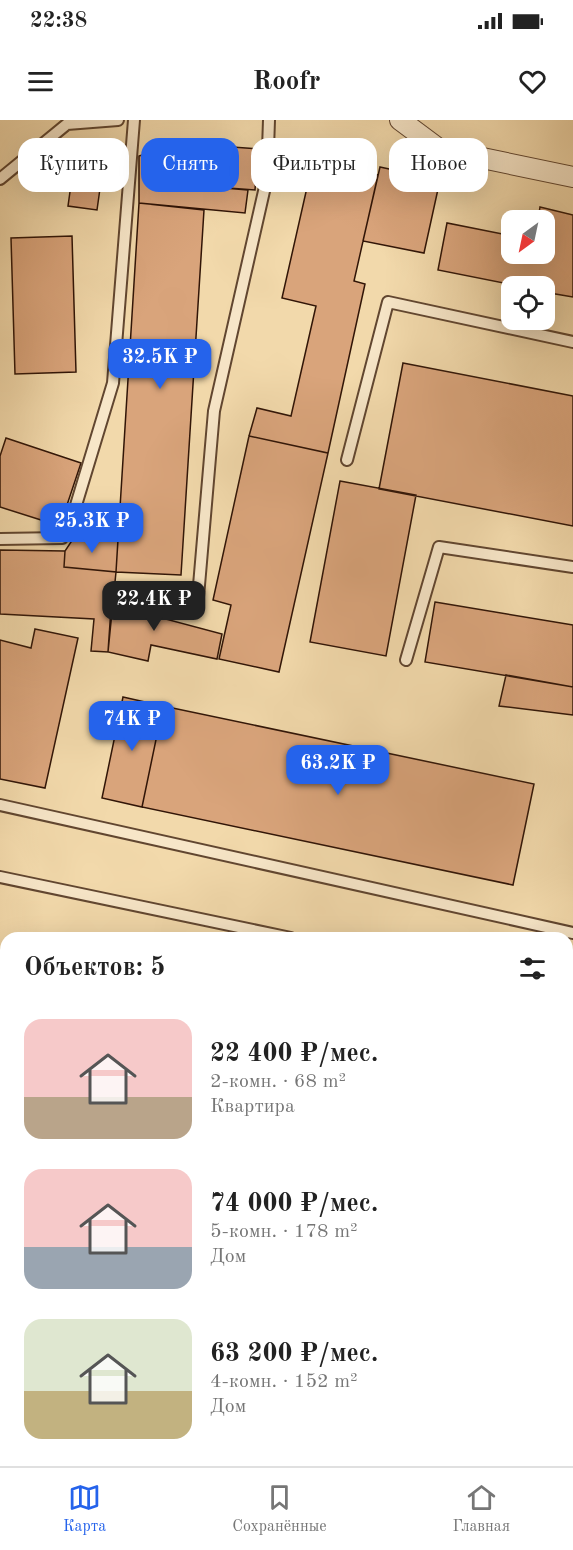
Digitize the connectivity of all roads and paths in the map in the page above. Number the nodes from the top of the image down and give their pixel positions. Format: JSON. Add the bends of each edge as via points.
{"nodes":[{"id":1,"x":118,"y":120,"type":"edge"},
{"id":2,"x":134,"y":120,"type":"edge"},
{"id":3,"x":268,"y":120,"type":"edge"},
{"id":4,"x":400,"y":120,"type":"edge"},
{"id":5,"x":573,"y":177,"type":"edge"},
{"id":6,"x":0,"y":178,"type":"edge"},
{"id":7,"x":573,"y":342,"type":"edge"},
{"id":8,"x":347,"y":460,"type":"dead end"},
{"id":9,"x":0,"y":539,"type":"edge"},
{"id":10,"x":573,"y":567,"type":"edge"},
{"id":11,"x":198,"y":597,"type":"dead end"},
{"id":12,"x":406,"y":660,"type":"dead end"},
{"id":13,"x":0,"y":805,"type":"edge"},
{"id":14,"x":0,"y":877,"type":"edge"},
{"id":15,"x":262,"y":932,"type":"edge"},
{"id":16,"x":569,"y":932,"type":"edge"}],
"edges":[{"from":1,"to":6,"type":"lane","via":[[67,124]]},
{"from":2,"to":9,"type":"lane","via":[[113,383],[70,525],[62,537]]},
{"from":3,"to":11,"type":"lane","via":[[267,178],[214,411]]},
{"from":4,"to":5,"type":"street","via":[[440,149]]},
{"from":7,"to":8,"type":"lane","via":[[388,302]]},
{"from":10,"to":12,"type":"lane","via":[[440,547]]},
{"from":13,"to":16,"type":"lane"},
{"from":14,"to":15,"type":"lane"}]}
